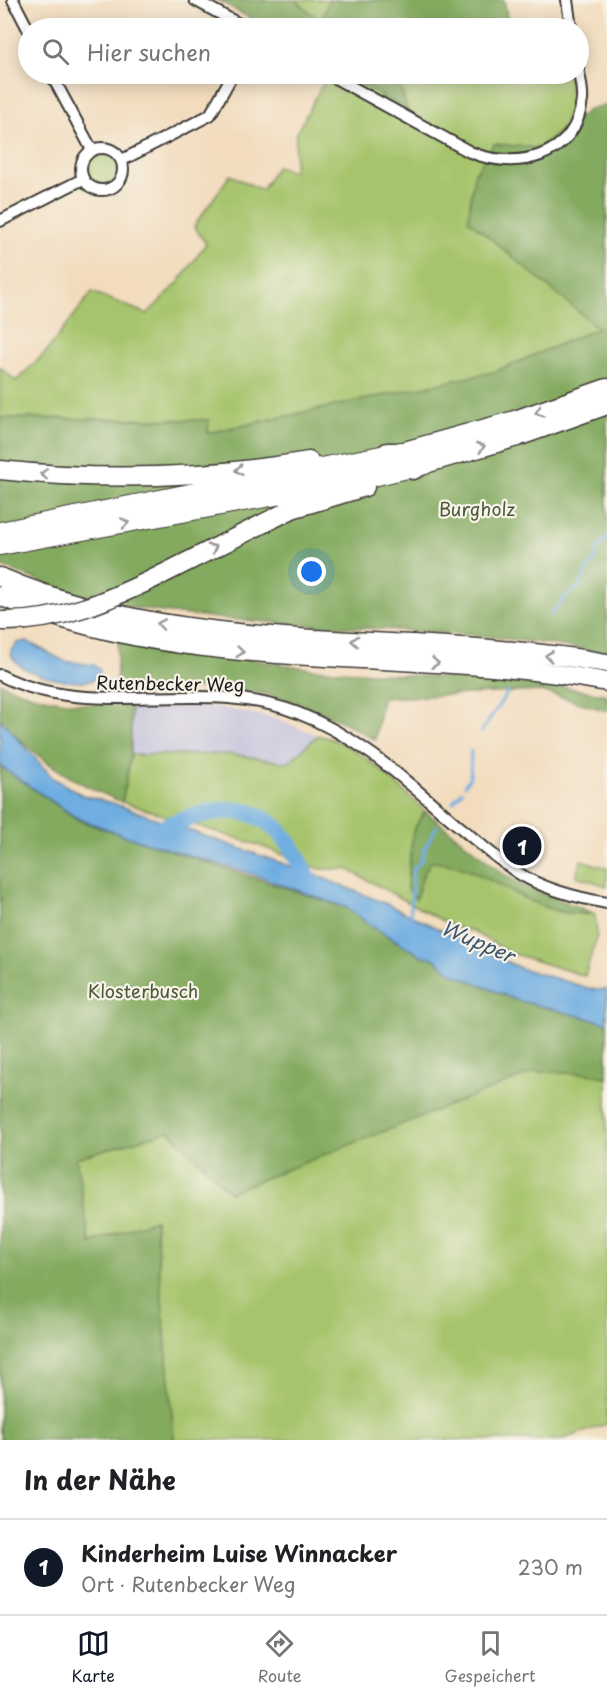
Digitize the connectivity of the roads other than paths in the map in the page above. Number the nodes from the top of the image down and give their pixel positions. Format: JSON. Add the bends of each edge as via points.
{"nodes":[{"id":1,"x":13,"y":0,"type":"edge"},
{"id":2,"x":195,"y":0,"type":"edge"},
{"id":3,"x":567,"y":0,"type":"edge"},
{"id":4,"x":22,"y":18,"type":"edge"},
{"id":5,"x":228,"y":18,"type":"edge"},
{"id":6,"x":570,"y":18,"type":"edge"},
{"id":7,"x":56,"y":84,"type":"edge"},
{"id":8,"x":227,"y":84,"type":"edge"},
{"id":9,"x":346,"y":84,"type":"edge"},
{"id":10,"x":580,"y":84,"type":"edge"},
{"id":11,"x":92,"y":150,"type":"junction"},
{"id":12,"x":122,"y":160,"type":"junction"},
{"id":13,"x":83,"y":179,"type":"junction"},
{"id":14,"x":0,"y":221,"type":"edge"},
{"id":15,"x":607,"y":388,"type":"edge"},
{"id":16,"x":607,"y":405,"type":"edge"},
{"id":17,"x":401,"y":452,"type":"junction"},
{"id":18,"x":424,"y":464,"type":"junction"},
{"id":19,"x":0,"y":470,"type":"edge"},
{"id":20,"x":65,"y":525,"type":"junction"},
{"id":21,"x":0,"y":532,"type":"edge"},
{"id":22,"x":0,"y":545,"type":"edge"},
{"id":23,"x":0,"y":577,"type":"edge"},
{"id":24,"x":0,"y":596,"type":"edge"},
{"id":25,"x":0,"y":621,"type":"edge"},
{"id":26,"x":607,"y":663,"type":"edge"},
{"id":27,"x":0,"y":675,"type":"edge"},
{"id":28,"x":607,"y":682,"type":"edge"},
{"id":29,"x":607,"y":903,"type":"edge"}],
"edges":[{"from":1,"to":4,"type":"street"},
{"from":2,"to":5,"type":"street"},
{"from":3,"to":6,"type":"street"},
{"from":7,"to":11,"type":"street"},
{"from":8,"to":12,"type":"street","via":[[210,115]]},
{"from":9,"to":10,"type":"street","via":[[470,153],[510,162],[536,159],[570,132],[582,102]]},
{"from":11,"to":12,"type":"street","via":[[109,148]]},
{"from":11,"to":13,"type":"street","via":[[83,160]]},
{"from":12,"to":13,"type":"street","via":[[123,174],[116,186],[94,189]]},
{"from":13,"to":14,"type":"street"},
{"from":15,"to":17,"type":"highway","one_way":true,"via":[[515,420]]},
{"from":18,"to":16,"type":"highway","one_way":true},
{"from":17,"to":19,"type":"highway","one_way":true,"via":[[366,451],[291,464],[169,474],[71,475]]},
{"from":17,"to":20,"type":"highway"},
{"from":20,"to":18,"type":"highway","one_way":true,"via":[[331,486]]},
{"from":25,"to":18,"type":"highway","one_way":true,"bridge":true,"via":[[66,614],[120,595],[292,509],[399,479]]},
{"from":20,"to":21,"type":"highway"},
{"from":20,"to":22,"type":"highway"},
{"from":26,"to":23,"type":"highway","one_way":true,"via":[[477,648],[203,631],[88,608]]},
{"from":24,"to":28,"type":"highway","one_way":true,"via":[[111,632],[200,648],[474,666]]},
{"from":27,"to":29,"type":"street","name":"Rutenbecker Weg","via":[[29,688],[64,696],[218,697],[296,712],[340,732],[384,761],[493,855],[525,877]]}]}
